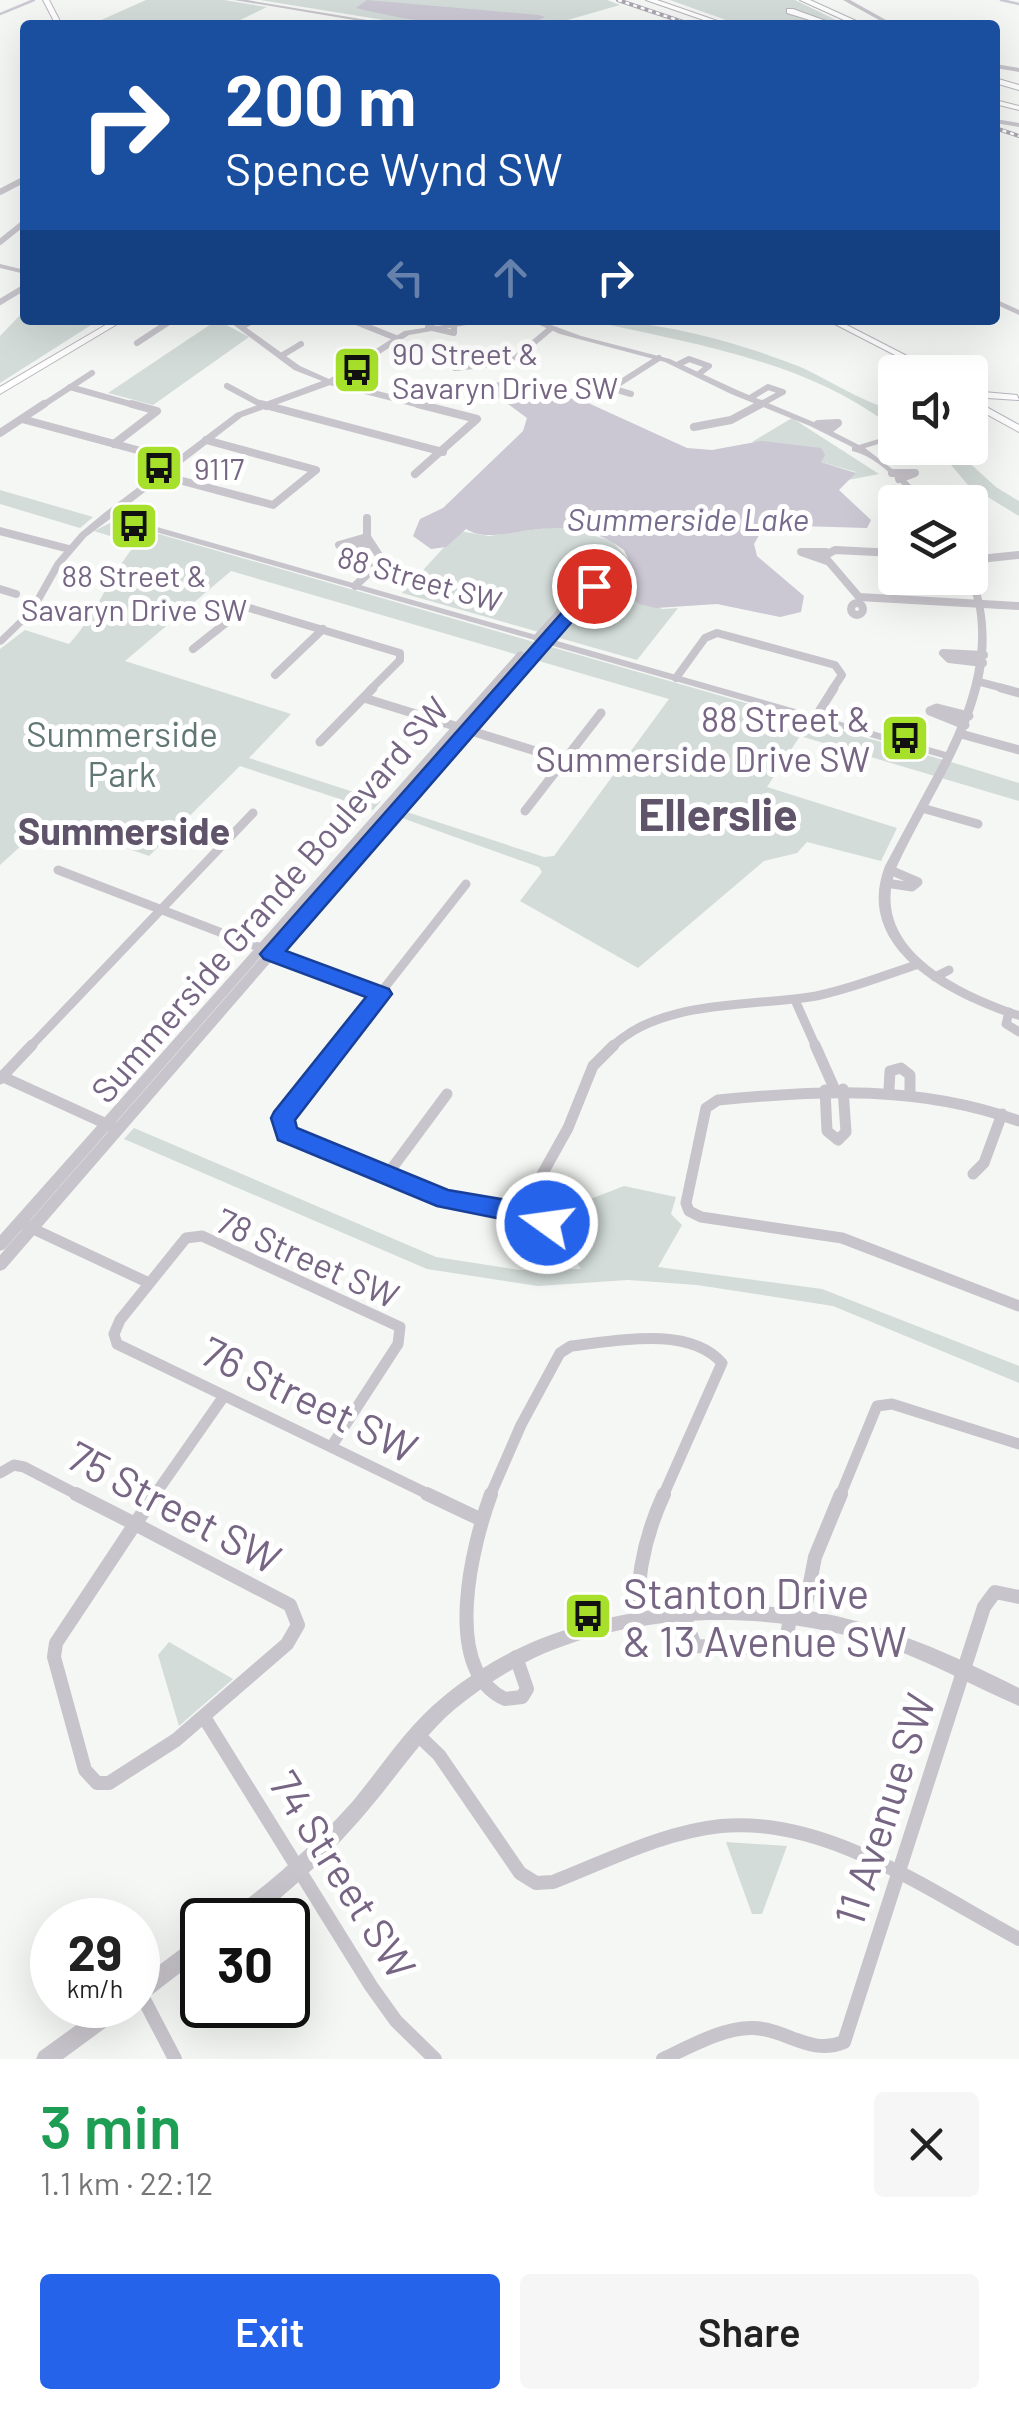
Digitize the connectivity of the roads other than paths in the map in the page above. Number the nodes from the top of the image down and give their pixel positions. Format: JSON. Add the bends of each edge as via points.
{"nodes":[{"id":1,"x":237,"y":0,"type":"edge"},
{"id":2,"x":650,"y":0,"type":"edge"},
{"id":3,"x":804,"y":0,"type":"edge"},
{"id":4,"x":846,"y":0,"type":"edge"},
{"id":5,"x":363,"y":20,"type":"edge"},
{"id":6,"x":710,"y":20,"type":"edge"},
{"id":7,"x":795,"y":20,"type":"edge"},
{"id":8,"x":818,"y":20,"type":"edge"},
{"id":9,"x":850,"y":20,"type":"edge"},
{"id":10,"x":883,"y":20,"type":"edge"},
{"id":11,"x":20,"y":227,"type":"edge"},
{"id":12,"x":0,"y":230,"type":"edge"},
{"id":13,"x":13,"y":233,"type":"junction"},
{"id":14,"x":0,"y":242,"type":"edge"},
{"id":15,"x":101,"y":325,"type":"edge"},
{"id":16,"x":111,"y":325,"type":"edge"},
{"id":17,"x":164,"y":325,"type":"edge"},
{"id":18,"x":363,"y":325,"type":"edge"},
{"id":19,"x":438,"y":325,"type":"edge"},
{"id":20,"x":542,"y":325,"type":"edge"},
{"id":21,"x":841,"y":325,"type":"edge"},
{"id":22,"x":242,"y":326,"type":"edge"},
{"id":23,"x":553,"y":330,"type":"junction"},
{"id":24,"x":396,"y":338,"type":"junction"},
{"id":25,"x":137,"y":343,"type":"dead end"},
{"id":26,"x":301,"y":344,"type":"dead end"},
{"id":27,"x":890,"y":350,"type":"junction"},
{"id":28,"x":897,"y":355,"type":"edge"},
{"id":29,"x":900,"y":355,"type":"edge"},
{"id":30,"x":281,"y":356,"type":"junction"},
{"id":31,"x":659,"y":358,"type":"junction"},
{"id":32,"x":455,"y":368,"type":"dead end"},
{"id":33,"x":92,"y":373,"type":"dead end"},
{"id":34,"x":586,"y":380,"type":"dead end"},
{"id":35,"x":330,"y":382,"type":"junction"},
{"id":36,"x":227,"y":386,"type":"dead end"},
{"id":37,"x":70,"y":387,"type":"junction"},
{"id":38,"x":612,"y":388,"type":"junction"},
{"id":39,"x":0,"y":390,"type":"edge"},
{"id":40,"x":631,"y":394,"type":"dead end"},
{"id":41,"x":988,"y":397,"type":"edge"},
{"id":42,"x":750,"y":398,"type":"junction"},
{"id":43,"x":1018,"y":400,"type":"edge"},
{"id":44,"x":763,"y":402,"type":"junction"},
{"id":45,"x":260,"y":404,"type":"junction"},
{"id":46,"x":989,"y":408,"type":"junction"},
{"id":47,"x":22,"y":419,"type":"junction"},
{"id":48,"x":1019,"y":421,"type":"edge"},
{"id":49,"x":694,"y":427,"type":"dead end"},
{"id":50,"x":1019,"y":429,"type":"edge"},
{"id":51,"x":0,"y":433,"type":"edge"},
{"id":52,"x":206,"y":440,"type":"junction"},
{"id":53,"x":114,"y":444,"type":"junction"},
{"id":54,"x":878,"y":445,"type":"edge"},
{"id":55,"x":860,"y":451,"type":"junction"},
{"id":56,"x":443,"y":452,"type":"junction"},
{"id":57,"x":178,"y":461,"type":"junction"},
{"id":58,"x":160,"y":474,"type":"junction"},
{"id":59,"x":415,"y":474,"type":"dead end"},
{"id":60,"x":906,"y":485,"type":"edge"},
{"id":61,"x":107,"y":514,"type":"junction"},
{"id":62,"x":367,"y":518,"type":"dead end"},
{"id":63,"x":0,"y":530,"type":"edge"},
{"id":64,"x":68,"y":550,"type":"junction"},
{"id":65,"x":878,"y":554,"type":"edge"},
{"id":66,"x":1019,"y":555,"type":"edge"},
{"id":67,"x":988,"y":558,"type":"edge"},
{"id":68,"x":355,"y":586,"type":"junction"},
{"id":69,"x":0,"y":589,"type":"edge"},
{"id":70,"x":584,"y":591,"type":"dead end"},
{"id":71,"x":16,"y":594,"type":"dead end"},
{"id":72,"x":977,"y":595,"type":"edge"},
{"id":73,"x":980,"y":604,"type":"junction"},
{"id":74,"x":1019,"y":606,"type":"edge"},
{"id":75,"x":323,"y":629,"type":"junction"},
{"id":76,"x":540,"y":639,"type":"junction"},
{"id":77,"x":0,"y":642,"type":"edge"},
{"id":78,"x":193,"y":648,"type":"dead end"},
{"id":79,"x":275,"y":675,"type":"dead end"},
{"id":80,"x":676,"y":678,"type":"junction"},
{"id":81,"x":980,"y":682,"type":"junction"},
{"id":82,"x":1019,"y":693,"type":"edge"},
{"id":83,"x":364,"y":698,"type":"junction"},
{"id":84,"x":601,"y":713,"type":"dead end"},
{"id":85,"x":815,"y":718,"type":"junction"},
{"id":86,"x":965,"y":725,"type":"junction"},
{"id":87,"x":462,"y":728,"type":"junction"},
{"id":88,"x":320,"y":742,"type":"dead end"},
{"id":89,"x":1019,"y":750,"type":"edge"},
{"id":90,"x":949,"y":756,"type":"junction"},
{"id":91,"x":564,"y":760,"type":"junction"},
{"id":92,"x":922,"y":808,"type":"junction"},
{"id":93,"x":524,"y":811,"type":"dead end"},
{"id":94,"x":253,"y":812,"type":"dead end"},
{"id":95,"x":978,"y":824,"type":"dead end"},
{"id":96,"x":58,"y":870,"type":"dead end"},
{"id":97,"x":466,"y":884,"type":"dead end"},
{"id":98,"x":164,"y":910,"type":"junction"},
{"id":99,"x":266,"y":952,"type":"junction"},
{"id":100,"x":919,"y":964,"type":"junction"},
{"id":101,"x":949,"y":970,"type":"dead end"},
{"id":102,"x":936,"y":977,"type":"junction"},
{"id":103,"x":381,"y":994,"type":"junction"},
{"id":104,"x":795,"y":1000,"type":"junction"},
{"id":105,"x":1014,"y":1014,"type":"edge"},
{"id":106,"x":1019,"y":1032,"type":"edge"},
{"id":107,"x":1,"y":1077,"type":"edge"},
{"id":108,"x":889,"y":1089,"type":"junction"},
{"id":109,"x":834,"y":1090,"type":"junction"},
{"id":110,"x":910,"y":1091,"type":"junction"},
{"id":111,"x":447,"y":1094,"type":"dead end"},
{"id":112,"x":1002,"y":1114,"type":"junction"},
{"id":113,"x":1019,"y":1121,"type":"edge"},
{"id":114,"x":112,"y":1126,"type":"junction"},
{"id":115,"x":974,"y":1174,"type":"dead end"},
{"id":116,"x":387,"y":1175,"type":"junction"},
{"id":117,"x":530,"y":1198,"type":"junction"},
{"id":118,"x":518,"y":1212,"type":"junction"},
{"id":119,"x":26,"y":1226,"type":"junction"},
{"id":120,"x":0,"y":1245,"type":"edge"},
{"id":121,"x":0,"y":1265,"type":"edge"},
{"id":122,"x":149,"y":1283,"type":"junction"},
{"id":123,"x":1019,"y":1306,"type":"edge"},
{"id":124,"x":224,"y":1396,"type":"junction"},
{"id":125,"x":1019,"y":1444,"type":"edge"},
{"id":126,"x":332,"y":1448,"type":"junction"},
{"id":127,"x":4,"y":1470,"type":"edge"},
{"id":128,"x":482,"y":1520,"type":"junction"},
{"id":129,"x":135,"y":1525,"type":"junction"},
{"id":130,"x":1019,"y":1596,"type":"edge"},
{"id":131,"x":684,"y":1616,"type":"junction"},
{"id":132,"x":797,"y":1618,"type":"junction"},
{"id":133,"x":638,"y":1621,"type":"junction"},
{"id":134,"x":516,"y":1656,"type":"junction"},
{"id":135,"x":963,"y":1670,"type":"junction"},
{"id":136,"x":482,"y":1677,"type":"junction"},
{"id":137,"x":1019,"y":1697,"type":"edge"},
{"id":138,"x":204,"y":1717,"type":"junction"},
{"id":139,"x":418,"y":1735,"type":"junction"},
{"id":140,"x":299,"y":1869,"type":"junction"},
{"id":141,"x":898,"y":1878,"type":"junction"},
{"id":142,"x":263,"y":1898,"type":"edge"},
{"id":143,"x":1019,"y":1940,"type":"edge"},
{"id":144,"x":88,"y":2028,"type":"edge"},
{"id":145,"x":158,"y":2028,"type":"edge"},
{"id":146,"x":46,"y":2059,"type":"edge"},
{"id":147,"x":175,"y":2059,"type":"edge"},
{"id":148,"x":435,"y":2059,"type":"edge"},
{"id":149,"x":663,"y":2059,"type":"edge"}],
"edges":[{"from":1,"to":5,"type":"street"},
{"from":2,"to":6,"type":"highway"},
{"from":3,"to":9,"type":"highway"},
{"from":4,"to":10,"type":"street"},
{"from":7,"to":8,"type":"highway","via":[[790,11]]},
{"from":11,"to":13,"type":"street"},
{"from":12,"to":13,"type":"street"},
{"from":13,"to":14,"type":"street"},
{"from":15,"to":39,"type":"main road"},
{"from":16,"to":39,"type":"main road"},
{"from":17,"to":25,"type":"street"},
{"from":18,"to":24,"type":"street"},
{"from":19,"to":24,"type":"street"},
{"from":20,"to":23,"type":"street"},
{"from":21,"to":27,"type":"main road"},
{"from":22,"to":30,"type":"street"},
{"from":23,"to":31,"type":"street"},
{"from":23,"to":32,"type":"street","via":[[511,362]]},
{"from":24,"to":35,"type":"street"},
{"from":26,"to":30,"type":"street"},
{"from":27,"to":28,"type":"main road"},
{"from":27,"to":29,"type":"main road"},
{"from":30,"to":35,"type":"street"},
{"from":31,"to":38,"type":"street"},
{"from":31,"to":42,"type":"street"},
{"from":33,"to":37,"type":"street"},
{"from":34,"to":38,"type":"street"},
{"from":35,"to":45,"type":"street"},
{"from":35,"to":56,"type":"street","via":[[476,418]]},
{"from":36,"to":45,"type":"street"},
{"from":37,"to":47,"type":"street"},
{"from":37,"to":53,"type":"street","via":[[157,411]]},
{"from":38,"to":40,"type":"street"},
{"from":41,"to":43,"type":"main road"},
{"from":42,"to":44,"type":"street"},
{"from":42,"to":44,"type":"street","via":[[768,387],[782,392]]},
{"from":43,"to":46,"type":"main road"},
{"from":44,"to":49,"type":"street","via":[[731,420]]},
{"from":44,"to":55,"type":"street","via":[[818,424]]},
{"from":45,"to":52,"type":"street"},
{"from":45,"to":56,"type":"street"},
{"from":46,"to":48,"type":"main road"},
{"from":46,"to":50,"type":"main road"},
{"from":47,"to":51,"type":"street"},
{"from":47,"to":53,"type":"street"},
{"from":52,"to":57,"type":"street"},
{"from":52,"to":58,"type":"street","via":[[316,470],[273,504]]},
{"from":53,"to":57,"type":"street"},
{"from":54,"to":55,"type":"street"},
{"from":55,"to":60,"type":"street"},
{"from":56,"to":59,"type":"street"},
{"from":57,"to":58,"type":"street"},
{"from":58,"to":61,"type":"street"},
{"from":61,"to":64,"type":"street"},
{"from":61,"to":68,"type":"street","name":"88 Street SW"},
{"from":62,"to":68,"type":"street","via":[[368,541],[382,560]]},
{"from":63,"to":64,"type":"street"},
{"from":64,"to":77,"type":"street","via":[[38,604]]},
{"from":65,"to":73,"type":"street","via":[[826,557],[858,600]]},
{"from":66,"to":67,"type":"street"},
{"from":68,"to":76,"type":"street","name":"88 Street SW"},
{"from":69,"to":71,"type":"street"},
{"from":70,"to":76,"type":"street","name":"Summerside Grande Boulevard SW"},
{"from":72,"to":73,"type":"street"},
{"from":73,"to":74,"type":"street"},
{"from":73,"to":81,"type":"street"},
{"from":75,"to":78,"type":"street","via":[[244,607]]},
{"from":75,"to":79,"type":"street"},
{"from":75,"to":83,"type":"street","via":[[401,655]]},
{"from":76,"to":80,"type":"street","name":"88 Street SW"},
{"from":76,"to":87,"type":"street","name":"Summerside Grande Boulevard SW"},
{"from":80,"to":85,"type":"street","name":"88 Street SW"},
{"from":80,"to":85,"type":"street","via":[[713,634],[840,668]]},
{"from":81,"to":82,"type":"street"},
{"from":81,"to":86,"type":"street"},
{"from":83,"to":87,"type":"street"},
{"from":83,"to":88,"type":"street"},
{"from":84,"to":91,"type":"street"},
{"from":85,"to":90,"type":"street","name":"88 Street SW"},
{"from":86,"to":89,"type":"street"},
{"from":86,"to":90,"type":"street"},
{"from":87,"to":91,"type":"street"},
{"from":87,"to":99,"type":"street","name":"Summerside Grande Boulevard SW"},
{"from":90,"to":92,"type":"street"},
{"from":91,"to":93,"type":"street"},
{"from":92,"to":95,"type":"street"},
{"from":92,"to":100,"type":"street","via":[[888,876],[888,917]]},
{"from":94,"to":98,"type":"street"},
{"from":96,"to":98,"type":"street"},
{"from":97,"to":103,"type":"street"},
{"from":98,"to":99,"type":"street"},
{"from":98,"to":107,"type":"street"},
{"from":99,"to":103,"type":"street"},
{"from":99,"to":114,"type":"street","name":"Summerside Grande Boulevard SW"},
{"from":100,"to":102,"type":"street"},
{"from":100,"to":104,"type":"street"},
{"from":101,"to":102,"type":"street"},
{"from":102,"to":105,"type":"street"},
{"from":103,"to":116,"type":"street","via":[[281,1127]]},
{"from":104,"to":109,"type":"street"},
{"from":104,"to":117,"type":"street","via":[[661,1018],[616,1040],[592,1066]]},
{"from":105,"to":106,"type":"street","via":[[1006,1024]]},
{"from":107,"to":114,"type":"street"},
{"from":108,"to":109,"type":"street"},
{"from":108,"to":110,"type":"street"},
{"from":108,"to":110,"type":"street","via":[[890,1070],[898,1068],[910,1075]]},
{"from":109,"to":123,"type":"street","via":[[710,1104],[686,1198],[689,1211],[842,1238]]},
{"from":110,"to":112,"type":"street"},
{"from":111,"to":116,"type":"street"},
{"from":112,"to":113,"type":"street"},
{"from":112,"to":115,"type":"street"},
{"from":114,"to":119,"type":"street","name":"Summerside Grande Boulevard SW"},
{"from":116,"to":118,"type":"street","via":[[457,1203]]},
{"from":117,"to":118,"type":"street"},
{"from":117,"to":118,"type":"street","via":[[556,1209],[555,1221]]},
{"from":119,"to":120,"type":"street","name":"Summerside Grande Boulevard SW"},
{"from":119,"to":121,"type":"street","name":"Summerside Grande Boulevard SW"},
{"from":119,"to":122,"type":"street"},
{"from":122,"to":124,"type":"street","name":"76 Street SW","via":[[114,1334],[121,1346]]},
{"from":122,"to":126,"type":"street","name":"78 Street SW","via":[[191,1235],[202,1236],[389,1318],[401,1330],[398,1344]]},
{"from":124,"to":126,"type":"street","name":"76 Street SW"},
{"from":124,"to":129,"type":"street"},
{"from":125,"to":132,"type":"street","via":[[881,1404],[870,1415],[814,1557]]},
{"from":126,"to":128,"type":"street","name":"76 Street SW"},
{"from":127,"to":129,"type":"street","name":"75 Street SW","via":[[24,1466]]},
{"from":128,"to":133,"type":"street","via":[[508,1448],[566,1348],[650,1340],[718,1354],[721,1367],[648,1528]]},
{"from":128,"to":136,"type":"street","via":[[466,1635]]},
{"from":129,"to":138,"type":"street","name":"75 Street SW","via":[[290,1605],[298,1622],[287,1644]]},
{"from":129,"to":138,"type":"street","via":[[54,1650],[85,1770],[109,1783]]},
{"from":130,"to":135,"type":"street","name":"11 Avenue SW","via":[[995,1592]]},
{"from":131,"to":132,"type":"street"},
{"from":131,"to":132,"type":"street","via":[[695,1646],[770,1649],[786,1643]]},
{"from":131,"to":133,"type":"street"},
{"from":132,"to":135,"type":"street","via":[[900,1643]]},
{"from":133,"to":134,"type":"street","via":[[569,1634]]},
{"from":134,"to":136,"type":"street"},
{"from":134,"to":136,"type":"street","via":[[528,1684],[522,1698],[495,1694]]},
{"from":135,"to":137,"type":"street"},
{"from":135,"to":141,"type":"street","name":"11 Avenue SW"},
{"from":136,"to":139,"type":"street"},
{"from":138,"to":140,"type":"street","name":"74 Street SW"},
{"from":139,"to":140,"type":"street"},
{"from":139,"to":141,"type":"street","via":[[520,1872],[536,1883],[681,1834],[750,1824],[824,1841]]},
{"from":140,"to":142,"type":"street"},
{"from":140,"to":148,"type":"street","name":"74 Street SW","via":[[383,2004]]},
{"from":141,"to":143,"type":"street"},
{"from":141,"to":149,"type":"street","name":"11 Avenue SW","via":[[838,2048],[752,2028]]},
{"from":144,"to":146,"type":"street"},
{"from":145,"to":147,"type":"street"}]}
